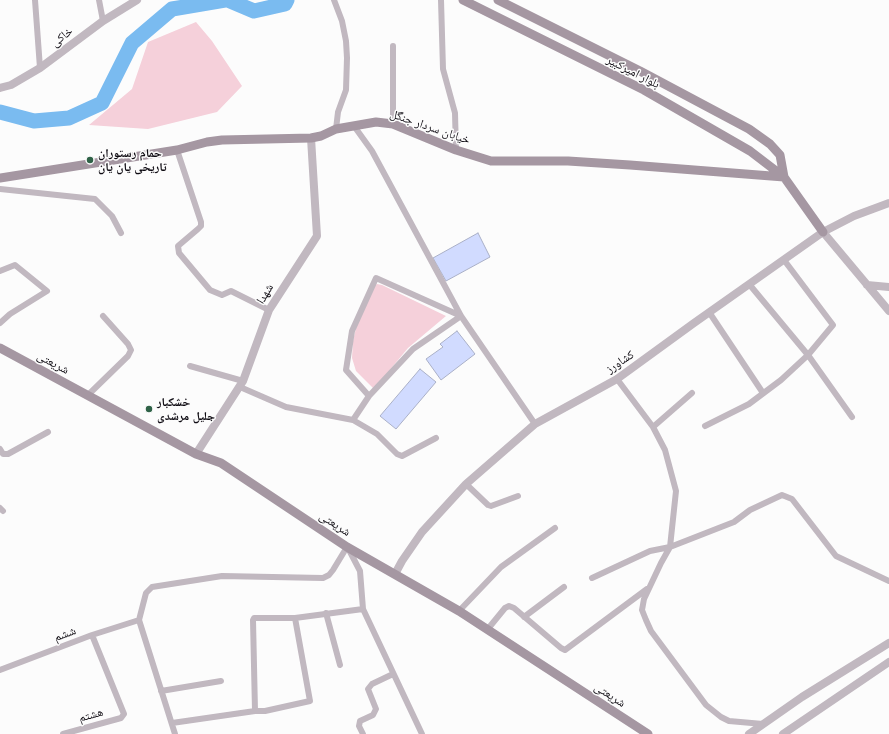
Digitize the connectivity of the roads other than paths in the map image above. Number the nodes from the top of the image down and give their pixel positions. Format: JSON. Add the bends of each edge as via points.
{"nodes":[{"id":1,"x":35,"y":0,"type":"edge"},
{"id":2,"x":99,"y":0,"type":"edge"},
{"id":3,"x":137,"y":0,"type":"edge"},
{"id":4,"x":334,"y":0,"type":"edge"},
{"id":5,"x":441,"y":0,"type":"edge"},
{"id":6,"x":463,"y":0,"type":"edge"},
{"id":7,"x":498,"y":0,"type":"edge"},
{"id":8,"x":103,"y":21,"type":"junction"},
{"id":9,"x":393,"y":46,"type":"dead end"},
{"id":10,"x":40,"y":68,"type":"junction"},
{"id":11,"x":0,"y":88,"type":"edge"},
{"id":12,"x":393,"y":124,"type":"junction"},
{"id":13,"x":354,"y":126,"type":"junction"},
{"id":14,"x":336,"y":129,"type":"junction"},
{"id":15,"x":311,"y":138,"type":"junction"},
{"id":16,"x":177,"y":150,"type":"junction"},
{"id":17,"x":456,"y":150,"type":"junction"},
{"id":18,"x":784,"y":177,"type":"junction"},
{"id":19,"x":0,"y":178,"type":"edge"},
{"id":20,"x":0,"y":189,"type":"edge"},
{"id":21,"x":889,"y":204,"type":"edge"},
{"id":22,"x":823,"y":232,"type":"junction"},
{"id":23,"x":121,"y":233,"type":"dead end"},
{"id":24,"x":784,"y":260,"type":"junction"},
{"id":25,"x":0,"y":271,"type":"edge"},
{"id":26,"x":750,"y":284,"type":"junction"},
{"id":27,"x":867,"y":284,"type":"junction"},
{"id":28,"x":889,"y":288,"type":"edge"},
{"id":29,"x":269,"y":310,"type":"junction"},
{"id":30,"x":889,"y":311,"type":"edge"},
{"id":31,"x":709,"y":312,"type":"junction"},
{"id":32,"x":103,"y":316,"type":"dead end"},
{"id":33,"x":461,"y":316,"type":"junction"},
{"id":34,"x":0,"y":323,"type":"edge"},
{"id":35,"x":0,"y":348,"type":"edge"},
{"id":36,"x":808,"y":355,"type":"junction"},
{"id":37,"x":190,"y":366,"type":"dead end"},
{"id":38,"x":618,"y":379,"type":"junction"},
{"id":39,"x":241,"y":384,"type":"junction"},
{"id":40,"x":692,"y":393,"type":"dead end"},
{"id":41,"x":763,"y":393,"type":"junction"},
{"id":42,"x":88,"y":395,"type":"junction"},
{"id":43,"x":369,"y":396,"type":"junction"},
{"id":44,"x":852,"y":417,"type":"dead end"},
{"id":45,"x":353,"y":420,"type":"junction"},
{"id":46,"x":535,"y":424,"type":"junction"},
{"id":47,"x":705,"y":426,"type":"dead end"},
{"id":48,"x":653,"y":427,"type":"junction"},
{"id":49,"x":48,"y":432,"type":"dead end"},
{"id":50,"x":436,"y":438,"type":"dead end"},
{"id":51,"x":0,"y":449,"type":"edge"},
{"id":52,"x":196,"y":454,"type":"junction"},
{"id":53,"x":466,"y":484,"type":"junction"},
{"id":54,"x":518,"y":496,"type":"dead end"},
{"id":55,"x":555,"y":528,"type":"dead end"},
{"id":56,"x":348,"y":547,"type":"junction"},
{"id":57,"x":670,"y":547,"type":"junction"},
{"id":58,"x":395,"y":574,"type":"junction"},
{"id":59,"x":592,"y":578,"type":"dead end"},
{"id":60,"x":889,"y":581,"type":"edge"},
{"id":61,"x":564,"y":587,"type":"dead end"},
{"id":62,"x":648,"y":588,"type":"junction"},
{"id":63,"x":363,"y":609,"type":"junction"},
{"id":64,"x":459,"y":610,"type":"junction"},
{"id":65,"x":326,"y":613,"type":"junction"},
{"id":66,"x":524,"y":617,"type":"junction"},
{"id":67,"x":295,"y":618,"type":"junction"},
{"id":68,"x":139,"y":620,"type":"junction"},
{"id":69,"x":488,"y":630,"type":"junction"},
{"id":70,"x":92,"y":636,"type":"junction"},
{"id":71,"x":889,"y":643,"type":"edge"},
{"id":72,"x":889,"y":662,"type":"edge"},
{"id":73,"x":340,"y":665,"type":"dead end"},
{"id":74,"x":0,"y":670,"type":"edge"},
{"id":75,"x":393,"y":674,"type":"junction"},
{"id":76,"x":221,"y":681,"type":"dead end"},
{"id":77,"x":161,"y":691,"type":"junction"},
{"id":78,"x":255,"y":711,"type":"junction"},
{"id":79,"x":172,"y":723,"type":"junction"},
{"id":80,"x":763,"y":724,"type":"junction"},
{"id":81,"x":63,"y":734,"type":"edge"},
{"id":82,"x":175,"y":734,"type":"edge"},
{"id":83,"x":363,"y":734,"type":"edge"},
{"id":84,"x":422,"y":734,"type":"edge"},
{"id":85,"x":648,"y":734,"type":"edge"},
{"id":86,"x":749,"y":734,"type":"edge"},
{"id":87,"x":783,"y":734,"type":"edge"}],
"edges":[{"from":1,"to":10,"type":"street"},
{"from":2,"to":8,"type":"street"},
{"from":3,"to":8,"type":"street","name":"خاکی"},
{"from":4,"to":14,"type":"street","via":[[342,21],[347,58],[346,90],[338,112]]},
{"from":5,"to":17,"type":"street","via":[[443,69],[455,113]]},
{"from":6,"to":18,"type":"main road","name":"بلوار امیرکبیر","via":[[644,90],[750,151]]},
{"from":7,"to":18,"type":"main road","name":"بلوار امیرکبیر","via":[[749,129],[770,144],[780,155]]},
{"from":8,"to":10,"type":"street","name":"خاکی"},
{"from":9,"to":12,"type":"street"},
{"from":10,"to":11,"type":"street","name":"خاکی","via":[[11,85]]},
{"from":12,"to":13,"type":"main road","name":"خیابان سردار جنگل","via":[[376,122]]},
{"from":12,"to":17,"type":"main road","name":"خیابان سردار جنگل"},
{"from":13,"to":14,"type":"main road","name":"خیابان سردار جنگل"},
{"from":13,"to":33,"type":"street","via":[[372,151]]},
{"from":14,"to":15,"type":"main road","name":"خیابان سردار جنگل"},
{"from":15,"to":16,"type":"main road","name":"خیابان سردار جنگل","via":[[222,140]]},
{"from":15,"to":29,"type":"street","name":"شهدا","via":[[317,236]]},
{"from":16,"to":19,"type":"main road","name":"خیابان سردار جنگل"},
{"from":16,"to":29,"type":"street","via":[[201,222],[201,226],[178,246],[179,253],[210,290],[222,295],[231,291]]},
{"from":17,"to":18,"type":"main road","name":"خیابان سردار جنگل","via":[[491,160],[622,164]]},
{"from":18,"to":22,"type":"main road","name":"بلوار امیرکبیر"},
{"from":20,"to":23,"type":"street","via":[[95,199],[112,216]]},
{"from":21,"to":22,"type":"street","name":"کشاورز","via":[[854,216]]},
{"from":22,"to":24,"type":"street","name":"کشاورز"},
{"from":22,"to":27,"type":"street"},
{"from":24,"to":26,"type":"street","name":"کشاورز"},
{"from":24,"to":36,"type":"street","via":[[833,325]]},
{"from":25,"to":34,"type":"street","via":[[15,265],[47,291]]},
{"from":26,"to":31,"type":"street","name":"کشاورز"},
{"from":26,"to":36,"type":"street"},
{"from":27,"to":28,"type":"street"},
{"from":27,"to":30,"type":"street"},
{"from":29,"to":39,"type":"street","name":"شهدا"},
{"from":31,"to":38,"type":"street","name":"کشاورز"},
{"from":31,"to":41,"type":"street"},
{"from":32,"to":42,"type":"street","via":[[131,350]]},
{"from":33,"to":43,"type":"street","via":[[413,349]]},
{"from":33,"to":43,"type":"street","via":[[376,278],[352,331],[346,370]]},
{"from":33,"to":46,"type":"street"},
{"from":35,"to":42,"type":"main road","name":"شریعتی"},
{"from":36,"to":41,"type":"street"},
{"from":36,"to":44,"type":"street"},
{"from":37,"to":39,"type":"street"},
{"from":38,"to":46,"type":"street","name":"کشاورز"},
{"from":38,"to":48,"type":"street"},
{"from":39,"to":45,"type":"street","via":[[286,407]]},
{"from":39,"to":52,"type":"street","name":"شهدا"},
{"from":40,"to":48,"type":"street"},
{"from":41,"to":47,"type":"street","via":[[749,404]]},
{"from":42,"to":52,"type":"main road","name":"شریعتی"},
{"from":43,"to":45,"type":"street"},
{"from":45,"to":50,"type":"street","via":[[377,434],[402,456]]},
{"from":46,"to":53,"type":"street","name":"کشاورز"},
{"from":48,"to":57,"type":"street","via":[[665,450],[676,491]]},
{"from":49,"to":51,"type":"street","via":[[8,454],[3,454]]},
{"from":52,"to":56,"type":"main road","name":"شریعتی","via":[[221,463]]},
{"from":53,"to":54,"type":"street","via":[[491,506]]},
{"from":53,"to":58,"type":"street","name":"کشاورز","via":[[422,532]]},
{"from":55,"to":64,"type":"street","via":[[501,567]]},
{"from":56,"to":58,"type":"main road","name":"شریعتی"},
{"from":56,"to":63,"type":"street","via":[[360,571]]},
{"from":56,"to":68,"type":"street","via":[[333,570],[323,578],[222,576],[152,587],[146,593]]},
{"from":57,"to":59,"type":"street","via":[[650,551]]},
{"from":57,"to":60,"type":"street","via":[[734,522],[750,510],[782,495],[792,499],[836,556]]},
{"from":57,"to":62,"type":"street"},
{"from":58,"to":64,"type":"main road","name":"شریعتی"},
{"from":61,"to":66,"type":"street"},
{"from":62,"to":66,"type":"street","via":[[565,650]]},
{"from":62,"to":80,"type":"street","via":[[642,610],[651,631],[706,705],[730,722]]},
{"from":63,"to":65,"type":"street"},
{"from":63,"to":75,"type":"street"},
{"from":64,"to":69,"type":"main road","name":"شریعتی"},
{"from":65,"to":67,"type":"street"},
{"from":65,"to":73,"type":"street"},
{"from":66,"to":69,"type":"street","via":[[509,606]]},
{"from":67,"to":78,"type":"street","via":[[253,620]]},
{"from":67,"to":78,"type":"street","via":[[310,701]]},
{"from":68,"to":70,"type":"street","name":"ششم"},
{"from":68,"to":77,"type":"street"},
{"from":69,"to":85,"type":"main road","name":"شریعتی"},
{"from":70,"to":74,"type":"street","name":"ششم"},
{"from":70,"to":81,"type":"street","name":"هشتم","via":[[124,714],[121,718]]},
{"from":71,"to":80,"type":"street"},
{"from":72,"to":87,"type":"street"},
{"from":75,"to":83,"type":"street","via":[[368,688],[376,709],[373,715],[360,720],[359,726]]},
{"from":75,"to":84,"type":"street"},
{"from":76,"to":77,"type":"street"},
{"from":77,"to":79,"type":"street"},
{"from":78,"to":79,"type":"street"},
{"from":79,"to":82,"type":"street"},
{"from":80,"to":86,"type":"street"}]}
